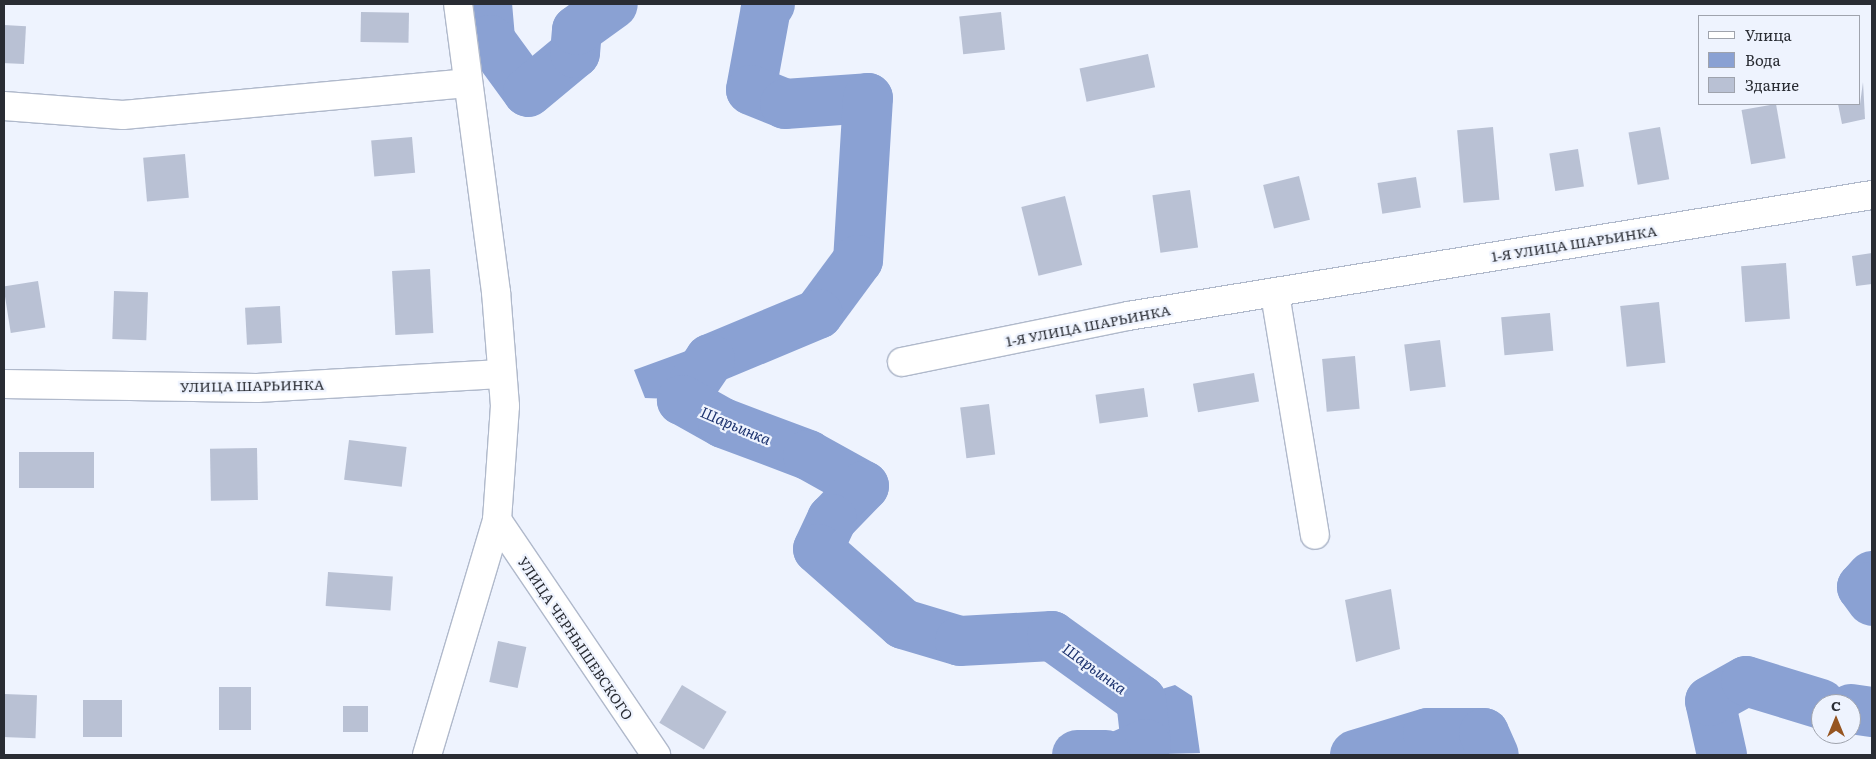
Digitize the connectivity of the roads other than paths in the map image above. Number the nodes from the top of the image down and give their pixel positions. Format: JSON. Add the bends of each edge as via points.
{"nodes":[{"id":1,"x":458,"y":4,"type":"edge"},
{"id":2,"x":467,"y":83,"type":"junction"},
{"id":3,"x":4,"y":106,"type":"edge"},
{"id":4,"x":1872,"y":195,"type":"edge"},
{"id":5,"x":1275,"y":294,"type":"junction"},
{"id":6,"x":902,"y":362,"type":"dead end"},
{"id":7,"x":501,"y":374,"type":"junction"},
{"id":8,"x":4,"y":384,"type":"edge"},
{"id":9,"x":497,"y":520,"type":"junction"},
{"id":10,"x":1316,"y":535,"type":"dead end"},
{"id":11,"x":427,"y":755,"type":"edge"},
{"id":12,"x":656,"y":755,"type":"edge"}],
"edges":[{"from":1,"to":2,"type":"street"},
{"from":2,"to":3,"type":"street","via":[[123,115]]},
{"from":2,"to":7,"type":"street","via":[[496,292]]},
{"from":4,"to":5,"type":"street","name":"1-Я УЛИЦА ШАРЬИНКА"},
{"from":5,"to":6,"type":"street","name":"1-Я УЛИЦА ШАРЬИНКА","via":[[1128,316]]},
{"from":5,"to":10,"type":"street"},
{"from":7,"to":8,"type":"street","name":"УЛИЦА ШАРЬИНКА","via":[[257,388]]},
{"from":7,"to":9,"type":"street","via":[[505,406]]},
{"from":9,"to":11,"type":"street"},
{"from":9,"to":12,"type":"street","name":"УЛИЦА ЧЕРНЫШЕВСКОГО"}]}
